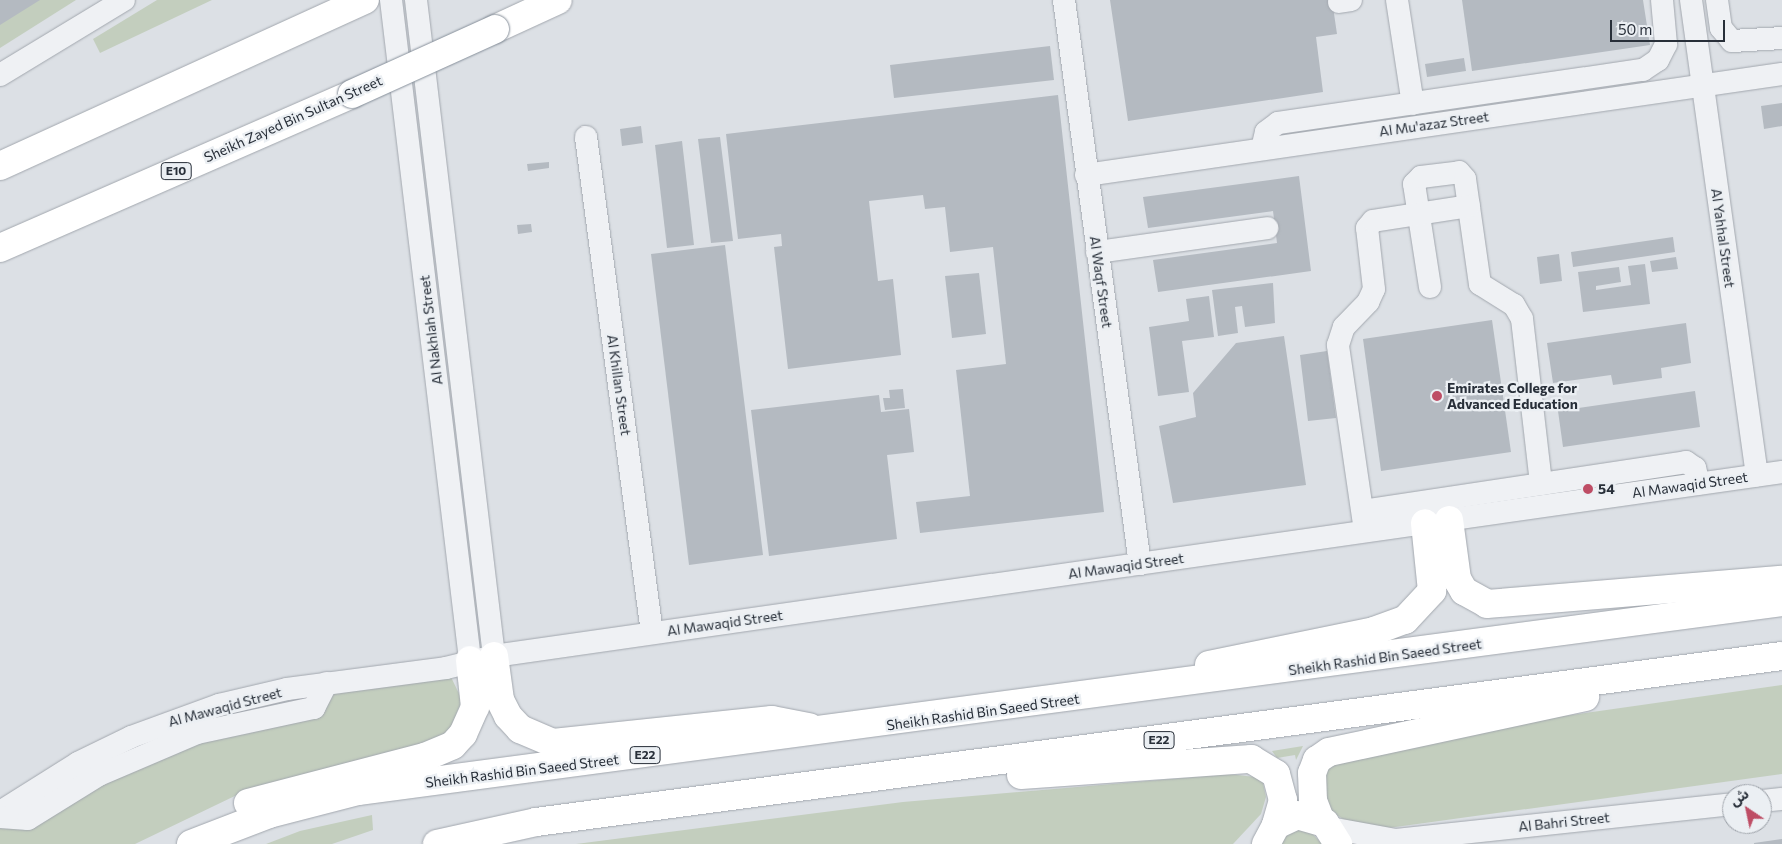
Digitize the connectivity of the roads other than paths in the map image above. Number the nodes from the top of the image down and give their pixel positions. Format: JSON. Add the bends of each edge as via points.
{"nodes":[{"id":1,"x":124,"y":0,"type":"edge"},
{"id":2,"x":365,"y":0,"type":"edge"},
{"id":3,"x":391,"y":0,"type":"edge"},
{"id":4,"x":416,"y":0,"type":"edge"},
{"id":5,"x":558,"y":0,"type":"edge"},
{"id":6,"x":1064,"y":0,"type":"edge"},
{"id":7,"x":1397,"y":0,"type":"edge"},
{"id":8,"x":1662,"y":0,"type":"edge"},
{"id":9,"x":1691,"y":0,"type":"edge"},
{"id":10,"x":1716,"y":0,"type":"edge"},
{"id":11,"x":1782,"y":38,"type":"edge"},
{"id":12,"x":1782,"y":74,"type":"edge"},
{"id":13,"x":0,"y":75,"type":"edge"},
{"id":14,"x":1636,"y":84,"type":"junction"},
{"id":15,"x":1702,"y":85,"type":"junction"},
{"id":16,"x":1413,"y":104,"type":"junction"},
{"id":17,"x":586,"y":137,"type":"dead end"},
{"id":18,"x":1262,"y":149,"type":"junction"},
{"id":19,"x":0,"y":166,"type":"edge"},
{"id":20,"x":1086,"y":175,"type":"junction"},
{"id":21,"x":1469,"y":206,"type":"junction"},
{"id":22,"x":1418,"y":214,"type":"junction"},
{"id":23,"x":1267,"y":228,"type":"dead end"},
{"id":24,"x":0,"y":248,"type":"edge"},
{"id":25,"x":1097,"y":252,"type":"junction"},
{"id":26,"x":1430,"y":287,"type":"dead end"},
{"id":27,"x":1769,"y":474,"type":"edge"},
{"id":28,"x":1541,"y":484,"type":"junction"},
{"id":29,"x":1700,"y":484,"type":"junction"},
{"id":30,"x":1782,"y":491,"type":"edge"},
{"id":31,"x":1364,"y":521,"type":"junction"},
{"id":32,"x":1437,"y":521,"type":"junction"},
{"id":33,"x":1140,"y":564,"type":"junction"},
{"id":34,"x":1782,"y":580,"type":"edge"},
{"id":35,"x":1782,"y":602,"type":"edge"},
{"id":36,"x":652,"y":633,"type":"junction"},
{"id":37,"x":1782,"y":656,"type":"edge"},
{"id":38,"x":482,"y":658,"type":"junction"},
{"id":39,"x":1690,"y":668,"type":"junction"},
{"id":40,"x":328,"y":683,"type":"junction"},
{"id":41,"x":1107,"y":695,"type":"junction"},
{"id":42,"x":821,"y":733,"type":"junction"},
{"id":43,"x":780,"y":791,"type":"junction"},
{"id":44,"x":0,"y":803,"type":"edge"},
{"id":45,"x":1722,"y":805,"type":"edge"},
{"id":46,"x":0,"y":812,"type":"edge"},
{"id":47,"x":0,"y":818,"type":"edge"},
{"id":48,"x":1329,"y":830,"type":"edge"},
{"id":49,"x":1267,"y":838,"type":"edge"},
{"id":50,"x":1446,"y":839,"type":"edge"},
{"id":51,"x":1389,"y":842,"type":"edge"},
{"id":52,"x":178,"y":844,"type":"edge"},
{"id":53,"x":191,"y":844,"type":"edge"},
{"id":54,"x":437,"y":844,"type":"edge"}],
"edges":[{"from":1,"to":13,"type":"street"},
{"from":2,"to":19,"type":"main road"},
{"from":3,"to":38,"type":"street","name":"Al Nakhlah Street"},
{"from":4,"to":38,"type":"street","name":"Al Nakhlah Street"},
{"from":5,"to":24,"type":"main road","name":"Sheikh Zayed Bin Sultan Street","number":"E10","bridge":true},
{"from":6,"to":20,"type":"street","name":"Al Waqf Street"},
{"from":7,"to":16,"type":"street"},
{"from":8,"to":14,"type":"street","via":[[1667,35],[1663,52]]},
{"from":9,"to":15,"type":"street","name":"Al Yahhal Street"},
{"from":10,"to":11,"type":"street","via":[[1721,28],[1732,41]]},
{"from":12,"to":15,"type":"street","name":"Al Mu'azaz Street"},
{"from":14,"to":15,"type":"street","name":"Al Mu'azaz Street"},
{"from":14,"to":16,"type":"street"},
{"from":14,"to":18,"type":"street","name":"Al Mu'azaz Street"},
{"from":15,"to":27,"type":"street","name":"Al Yahhal Street"},
{"from":16,"to":18,"type":"street","via":[[1278,123],[1266,132]]},
{"from":17,"to":36,"type":"street","name":"Al Khillan Street"},
{"from":18,"to":20,"type":"street","name":"Al Mu'azaz Street"},
{"from":20,"to":25,"type":"street","name":"Al Waqf Street"},
{"from":21,"to":22,"type":"street"},
{"from":21,"to":22,"type":"street","via":[[1465,179],[1456,171],[1416,181]]},
{"from":21,"to":28,"type":"street","via":[[1480,284],[1488,293],[1507,300],[1522,319]]},
{"from":22,"to":26,"type":"street"},
{"from":22,"to":31,"type":"street","via":[[1369,225],[1374,289],[1368,302],[1344,326],[1338,345]]},
{"from":23,"to":25,"type":"street"},
{"from":25,"to":33,"type":"street","name":"Al Waqf Street"},
{"from":27,"to":29,"type":"street","name":"Al Mawaqid Street"},
{"from":27,"to":30,"type":"street"},
{"from":28,"to":29,"type":"street","via":[[1686,462],[1695,468]]},
{"from":28,"to":31,"type":"street"},
{"from":29,"to":32,"type":"street","name":"Al Mawaqid Street"},
{"from":31,"to":32,"type":"street","name":"Al Mawaqid Street"},
{"from":31,"to":33,"type":"street","name":"Al Mawaqid Street"},
{"from":32,"to":34,"type":"main road","via":[[1464,591],[1487,604]]},
{"from":32,"to":41,"type":"main road","via":[[1432,591],[1405,620],[1374,631],[1226,661]]},
{"from":33,"to":36,"type":"street","name":"Al Mawaqid Street"},
{"from":35,"to":41,"type":"main road","name":"Sheikh Rashid Bin Saeed Street","number":"E22"},
{"from":36,"to":38,"type":"street","name":"Al Mawaqid Street"},
{"from":37,"to":39,"type":"main road","number":"E22"},
{"from":38,"to":40,"type":"street","name":"Al Mawaqid Street","via":[[446,668]]},
{"from":38,"to":42,"type":"main road","via":[[508,716],[520,729],[553,743],[772,720]]},
{"from":38,"to":44,"type":"street","name":"Al Mawaqid Street","via":[[445,658],[300,680],[188,706],[103,741]]},
{"from":38,"to":52,"type":"main road","via":[[475,707],[463,734],[453,745],[425,757],[250,802],[197,825]]},
{"from":39,"to":43,"type":"main road","number":"E22"},
{"from":39,"to":48,"type":"main road","via":[[1539,709],[1329,752],[1317,760],[1312,773],[1313,801]]},
{"from":40,"to":46,"type":"street","name":"Al Mawaqid Street","via":[[236,701],[158,726],[78,763]]},
{"from":40,"to":47,"type":"street","via":[[314,708],[197,733],[99,775],[28,819]]},
{"from":41,"to":42,"type":"main road","name":"Sheikh Rashid Bin Saeed Street","number":"E22"},
{"from":42,"to":53,"type":"main road","name":"Sheikh Rashid Bin Saeed Street","number":"E22","via":[[358,791],[269,814]]},
{"from":43,"to":49,"type":"main road","via":[[1251,759],[1276,774],[1282,800]]},
{"from":43,"to":54,"type":"main road","number":"E22","via":[[536,822]]},
{"from":45,"to":50,"type":"street","name":"Al Bahri Street"},
{"from":48,"to":49,"type":"main road","via":[[1297,815]]},
{"from":48,"to":51,"type":"street","name":"Al Bahri Street"},
{"from":50,"to":51,"type":"street","name":"Al Bahri Street"}]}
